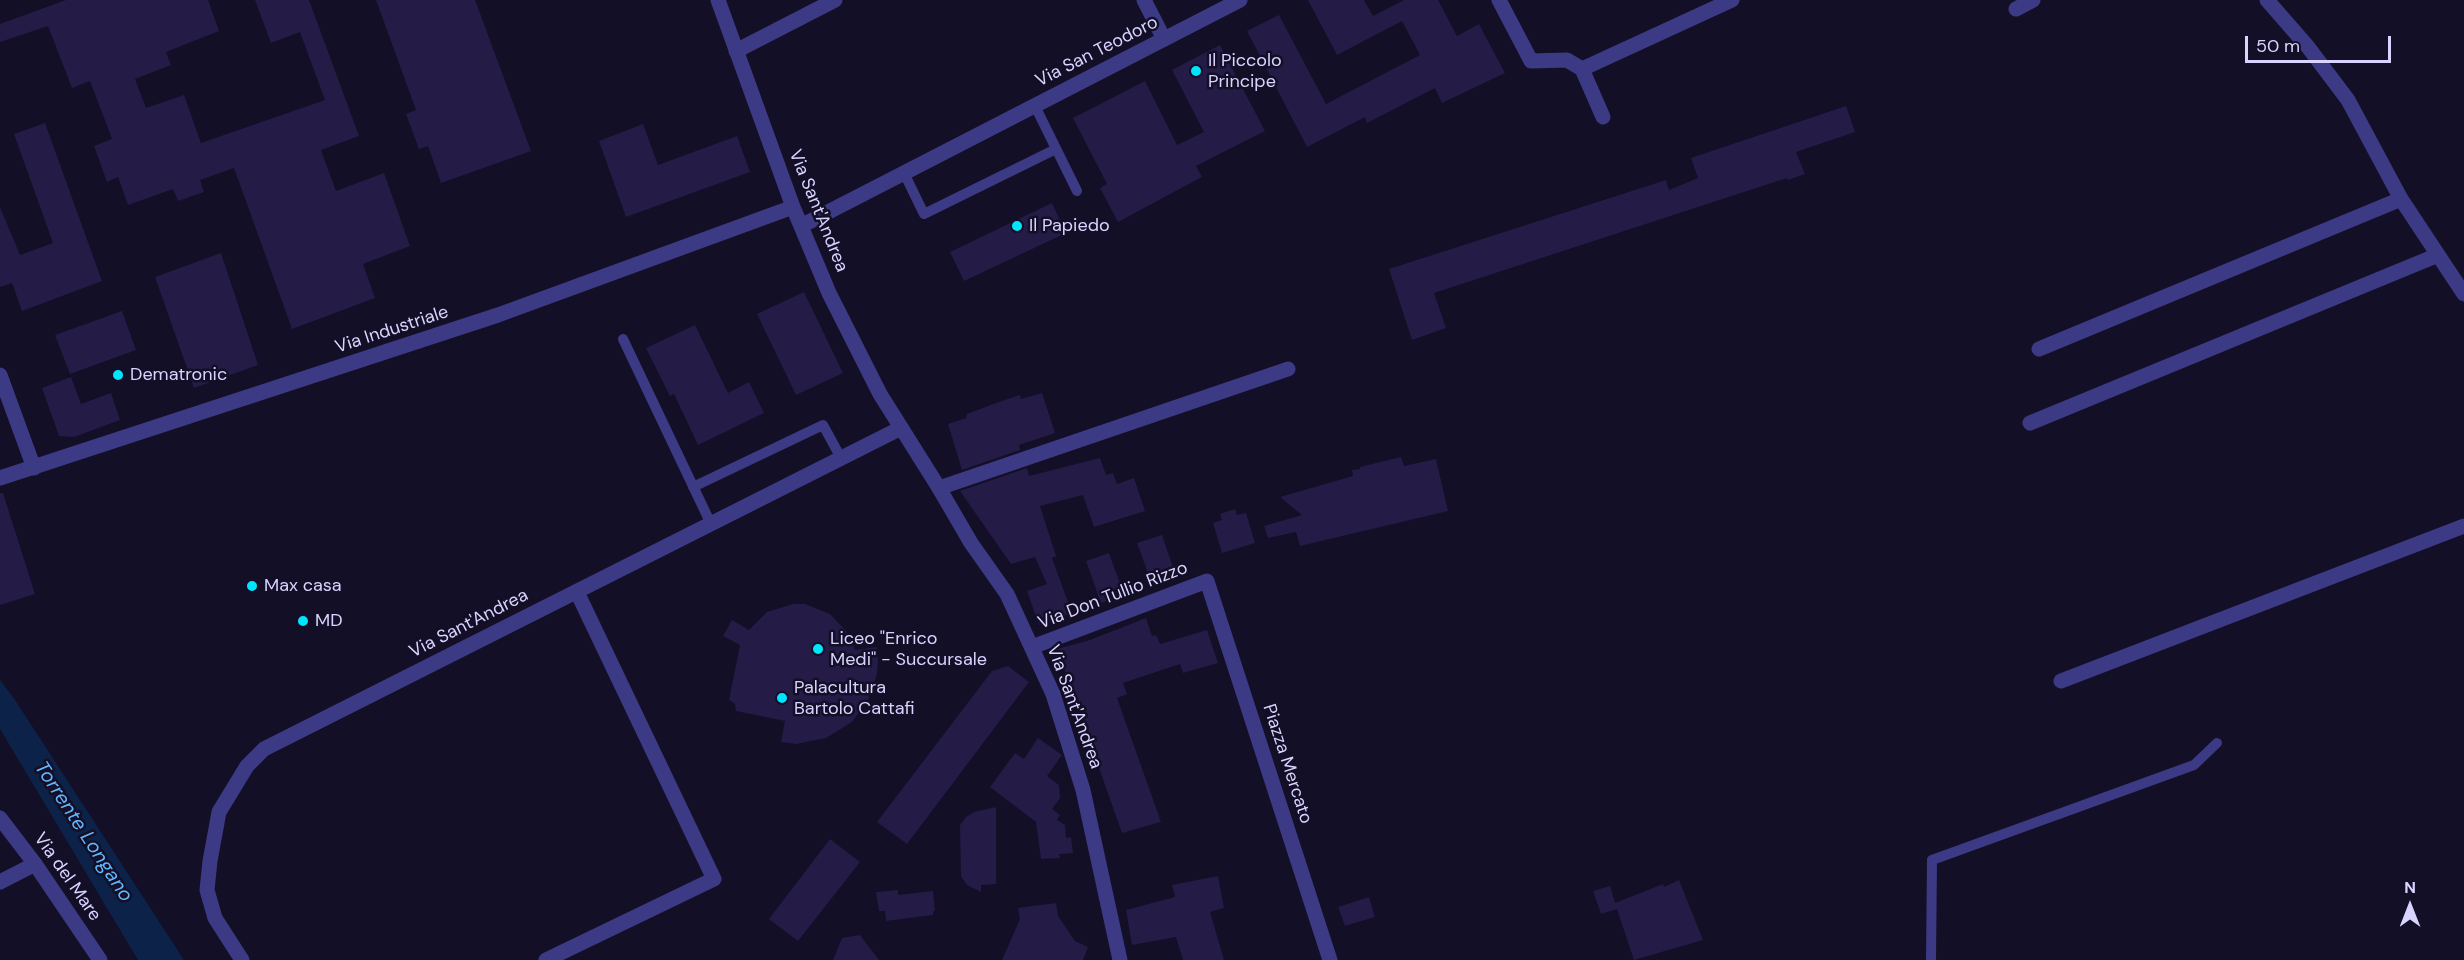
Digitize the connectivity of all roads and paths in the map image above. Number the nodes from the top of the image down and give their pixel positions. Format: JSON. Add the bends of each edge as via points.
{"nodes":[{"id":1,"x":718,"y":0,"type":"edge"},
{"id":2,"x":835,"y":0,"type":"edge"},
{"id":3,"x":1144,"y":0,"type":"edge"},
{"id":4,"x":1240,"y":0,"type":"edge"},
{"id":5,"x":1499,"y":0,"type":"edge"},
{"id":6,"x":1732,"y":0,"type":"edge"},
{"id":7,"x":2033,"y":0,"type":"edge"},
{"id":8,"x":2267,"y":0,"type":"edge"},
{"id":9,"x":2016,"y":9,"type":"dead end"},
{"id":10,"x":1164,"y":39,"type":"junction"},
{"id":11,"x":736,"y":51,"type":"junction"},
{"id":12,"x":1582,"y":69,"type":"junction"},
{"id":13,"x":1035,"y":106,"type":"junction"},
{"id":14,"x":1603,"y":117,"type":"dead end"},
{"id":15,"x":1056,"y":149,"type":"junction"},
{"id":16,"x":904,"y":173,"type":"junction"},
{"id":17,"x":1077,"y":190,"type":"dead end"},
{"id":18,"x":2401,"y":199,"type":"junction"},
{"id":19,"x":793,"y":207,"type":"junction"},
{"id":20,"x":801,"y":226,"type":"junction"},
{"id":21,"x":2438,"y":255,"type":"junction"},
{"id":22,"x":2464,"y":294,"type":"edge"},
{"id":23,"x":623,"y":339,"type":"dead end"},
{"id":24,"x":2038,"y":349,"type":"dead end"},
{"id":25,"x":1288,"y":369,"type":"dead end"},
{"id":26,"x":0,"y":375,"type":"edge"},
{"id":27,"x":2030,"y":423,"type":"dead end"},
{"id":28,"x":902,"y":428,"type":"junction"},
{"id":29,"x":841,"y":458,"type":"junction"},
{"id":30,"x":34,"y":468,"type":"junction"},
{"id":31,"x":0,"y":478,"type":"edge"},
{"id":32,"x":693,"y":487,"type":"junction"},
{"id":33,"x":939,"y":488,"type":"junction"},
{"id":34,"x":711,"y":524,"type":"junction"},
{"id":35,"x":2464,"y":526,"type":"edge"},
{"id":36,"x":1207,"y":581,"type":"joint"},
{"id":37,"x":577,"y":592,"type":"junction"},
{"id":38,"x":1032,"y":647,"type":"junction"},
{"id":39,"x":2061,"y":681,"type":"dead end"},
{"id":40,"x":2217,"y":743,"type":"dead end"},
{"id":41,"x":0,"y":818,"type":"edge"},
{"id":42,"x":35,"y":864,"type":"junction"},
{"id":43,"x":0,"y":882,"type":"edge"},
{"id":44,"x":96,"y":953,"type":"edge"},
{"id":45,"x":242,"y":960,"type":"edge"},
{"id":46,"x":546,"y":960,"type":"edge"},
{"id":47,"x":1120,"y":960,"type":"edge"},
{"id":48,"x":1330,"y":960,"type":"edge"},
{"id":49,"x":1930,"y":960,"type":"edge"}],
"edges":[{"from":1,"to":11,"type":"street","name":"Via Sant'Andrea"},
{"from":2,"to":11,"type":"street"},
{"from":3,"to":10,"type":"street"},
{"from":4,"to":10,"type":"street","name":"Via San Teodoro"},
{"from":5,"to":12,"type":"street","via":[[1531,61],[1567,60]]},
{"from":6,"to":12,"type":"street"},
{"from":7,"to":9,"type":"street"},
{"from":8,"to":18,"type":"street","via":[[2348,100]]},
{"from":10,"to":13,"type":"street","name":"Via San Teodoro"},
{"from":11,"to":19,"type":"street","name":"Via Sant'Andrea"},
{"from":12,"to":14,"type":"street"},
{"from":13,"to":15,"type":"lane","name":"Via San Teodoro"},
{"from":13,"to":16,"type":"street","name":"Via San Teodoro"},
{"from":15,"to":16,"type":"lane","via":[[924,214]]},
{"from":15,"to":17,"type":"lane","name":"Via San Teodoro"},
{"from":16,"to":20,"type":"street","name":"Via San Teodoro"},
{"from":18,"to":21,"type":"street"},
{"from":18,"to":24,"type":"street"},
{"from":19,"to":20,"type":"street","name":"Via Sant'Andrea"},
{"from":19,"to":30,"type":"street","name":"Via Industriale","via":[[498,315]]},
{"from":20,"to":28,"type":"street","name":"Via Sant'Andrea","via":[[829,293],[880,394]]},
{"from":21,"to":22,"type":"street"},
{"from":21,"to":27,"type":"street"},
{"from":23,"to":32,"type":"lane"},
{"from":25,"to":33,"type":"street"},
{"from":26,"to":30,"type":"street"},
{"from":28,"to":29,"type":"street","name":"Via Sant'Andrea"},
{"from":28,"to":33,"type":"street","name":"Via Sant'Andrea"},
{"from":29,"to":32,"type":"lane","via":[[823,425]]},
{"from":29,"to":34,"type":"street","name":"Via Sant'Andrea"},
{"from":30,"to":31,"type":"street","name":"Via Industriale"},
{"from":32,"to":34,"type":"lane"},
{"from":33,"to":38,"type":"street","name":"Via Sant'Andrea","via":[[1007,594]]},
{"from":34,"to":37,"type":"street","name":"Via Sant'Andrea"},
{"from":35,"to":39,"type":"street"},
{"from":36,"to":38,"type":"street","name":"Via Don Tullio Rizzo"},
{"from":36,"to":48,"type":"street","name":"Piazza Mercato"},
{"from":37,"to":45,"type":"street","name":"Via Sant'Andrea","via":[[264,749],[247,766],[219,812],[207,890],[215,918]]},
{"from":37,"to":46,"type":"street","via":[[714,879]]},
{"from":38,"to":47,"type":"street","name":"Via Sant'Andrea","via":[[1053,694],[1083,790]]},
{"from":40,"to":49,"type":"lane","via":[[2194,765],[1932,860]]},
{"from":41,"to":42,"type":"street","name":"Via del Mare"},
{"from":42,"to":43,"type":"street"},
{"from":42,"to":44,"type":"street","name":"Via del Mare"}]}
